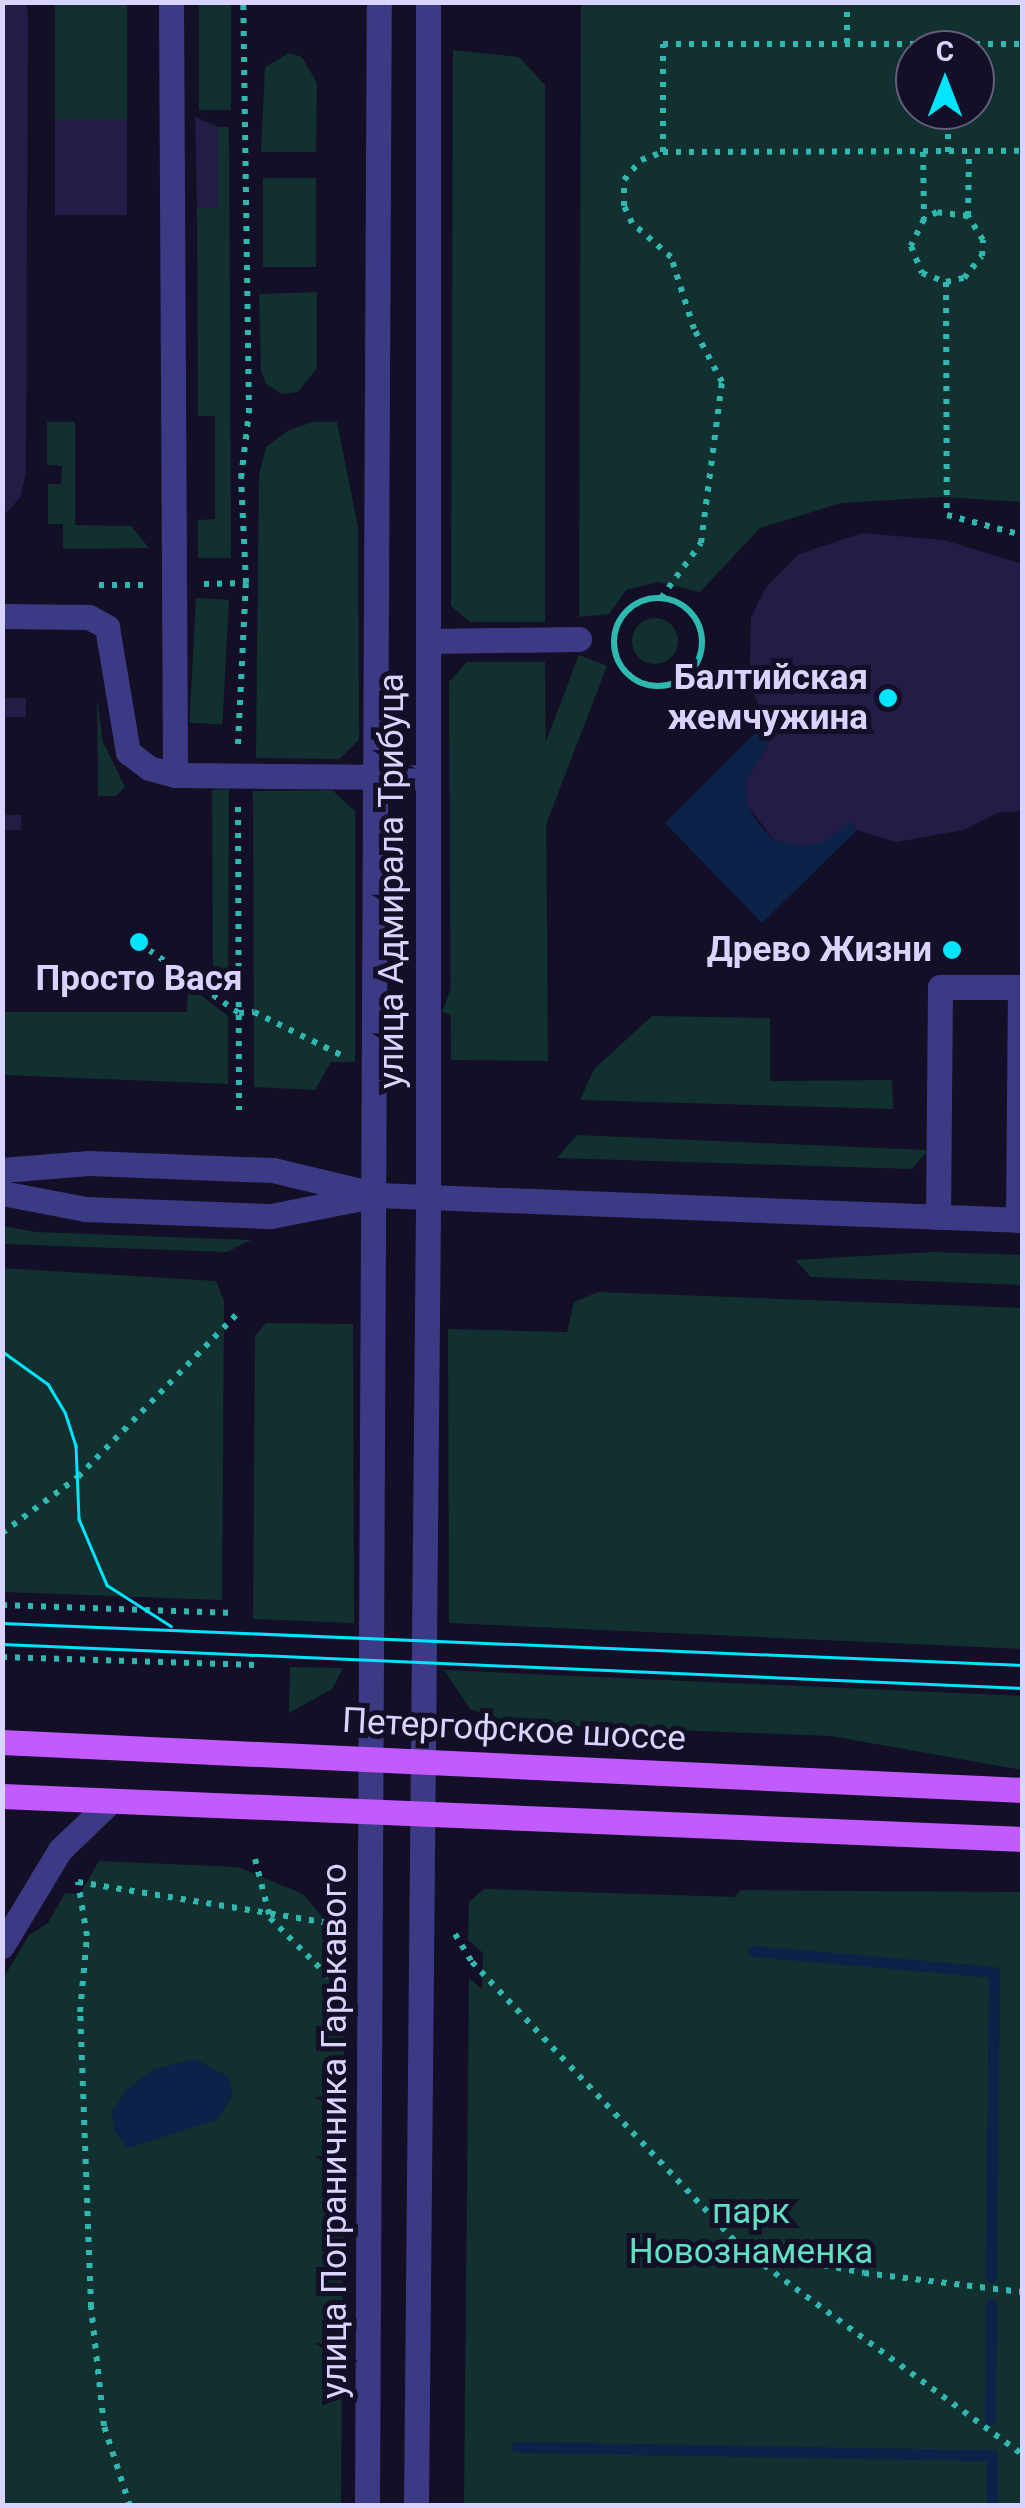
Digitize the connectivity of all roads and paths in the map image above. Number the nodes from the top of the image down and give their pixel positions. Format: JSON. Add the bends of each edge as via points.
{"nodes":[{"id":1,"x":171,"y":2,"type":"edge"},
{"id":2,"x":244,"y":2,"type":"edge"},
{"id":3,"x":378,"y":2,"type":"edge"},
{"id":4,"x":428,"y":2,"type":"edge"},
{"id":5,"x":847,"y":2,"type":"edge"},
{"id":6,"x":846,"y":43,"type":"junction"},
{"id":7,"x":1022,"y":44,"type":"edge"},
{"id":8,"x":895,"y":45,"type":"edge"},
{"id":9,"x":995,"y":45,"type":"edge"},
{"id":10,"x":948,"y":130,"type":"edge"},
{"id":11,"x":663,"y":152,"type":"junction"},
{"id":12,"x":923,"y":152,"type":"junction"},
{"id":13,"x":948,"y":152,"type":"junction"},
{"id":14,"x":969,"y":152,"type":"junction"},
{"id":15,"x":1022,"y":152,"type":"edge"},
{"id":16,"x":968,"y":216,"type":"junction"},
{"id":17,"x":924,"y":219,"type":"junction"},
{"id":18,"x":946,"y":282,"type":"junction"},
{"id":19,"x":1022,"y":535,"type":"edge"},
{"id":20,"x":661,"y":598,"type":"junction"},
{"id":21,"x":2,"y":616,"type":"edge"},
{"id":22,"x":579,"y":640,"type":"dead end"},
{"id":23,"x":428,"y":641,"type":"junction"},
{"id":24,"x":175,"y":775,"type":"junction"},
{"id":25,"x":238,"y":776,"type":"junction"},
{"id":26,"x":377,"y":777,"type":"junction"},
{"id":27,"x":428,"y":777,"type":"junction"},
{"id":28,"x":148,"y":950,"type":"dead end"},
{"id":29,"x":239,"y":1013,"type":"junction"},
{"id":30,"x":345,"y":1062,"type":"dead end"},
{"id":31,"x":239,"y":1110,"type":"dead end"},
{"id":32,"x":2,"y":1170,"type":"edge"},
{"id":33,"x":2,"y":1193,"type":"edge"},
{"id":34,"x":377,"y":1195,"type":"junction"},
{"id":35,"x":428,"y":1197,"type":"junction"},
{"id":36,"x":938,"y":1217,"type":"junction"},
{"id":37,"x":1020,"y":1220,"type":"edge"},
{"id":38,"x":240,"y":1310,"type":"dead end"},
{"id":39,"x":2,"y":1533,"type":"edge"},
{"id":40,"x":2,"y":1605,"type":"edge"},
{"id":41,"x":234,"y":1613,"type":"dead end"},
{"id":42,"x":2,"y":1657,"type":"edge"},
{"id":43,"x":258,"y":1665,"type":"dead end"},
{"id":44,"x":2,"y":1742,"type":"edge"},
{"id":45,"x":373,"y":1758,"type":"junction"},
{"id":46,"x":422,"y":1760,"type":"junction"},
{"id":47,"x":1022,"y":1790,"type":"edge"},
{"id":48,"x":2,"y":1796,"type":"edge"},
{"id":49,"x":111,"y":1801,"type":"junction"},
{"id":50,"x":372,"y":1810,"type":"junction"},
{"id":51,"x":422,"y":1812,"type":"junction"},
{"id":52,"x":1022,"y":1839,"type":"edge"},
{"id":53,"x":254,"y":1859,"type":"dead end"},
{"id":54,"x":270,"y":1918,"type":"junction"},
{"id":55,"x":347,"y":1926,"type":"dead end"},
{"id":56,"x":451,"y":1928,"type":"dead end"},
{"id":57,"x":2,"y":1946,"type":"edge"},
{"id":58,"x":348,"y":1996,"type":"dead end"},
{"id":59,"x":743,"y":2250,"type":"junction"},
{"id":60,"x":1022,"y":2292,"type":"edge"},
{"id":61,"x":1022,"y":2454,"type":"edge"},
{"id":62,"x":130,"y":2506,"type":"edge"},
{"id":63,"x":368,"y":2506,"type":"edge"},
{"id":64,"x":416,"y":2506,"type":"edge"}],
"edges":[{"from":1,"to":24,"type":"street"},
{"from":2,"to":25,"type":"path","via":[[249,413],[241,478],[246,583]]},
{"from":3,"to":26,"type":"street","name":"улица Адмирала Трибуца"},
{"from":4,"to":23,"type":"street","name":"улица Адмирала Трибуца"},
{"from":5,"to":6,"type":"path"},
{"from":6,"to":8,"type":"path"},
{"from":6,"to":11,"type":"path","via":[[662,44]]},
{"from":7,"to":9,"type":"path"},
{"from":10,"to":13,"type":"path"},
{"from":11,"to":12,"type":"path"},
{"from":11,"to":20,"type":"path","via":[[640,160],[624,180],[624,206],[632,224],[671,258],[694,330],[722,382],[702,543]]},
{"from":12,"to":13,"type":"path"},
{"from":12,"to":17,"type":"path"},
{"from":13,"to":14,"type":"path"},
{"from":14,"to":15,"type":"path"},
{"from":14,"to":16,"type":"path"},
{"from":16,"to":17,"type":"path","via":[[937,212]]},
{"from":16,"to":18,"type":"path","via":[[983,240],[982,256],[964,278]]},
{"from":17,"to":18,"type":"path","via":[[911,246],[913,260]]},
{"from":18,"to":19,"type":"path","via":[[947,515]]},
{"from":20,"to":20,"type":"path","via":[[692,614],[702,645],[686,676],[654,686],[624,672],[613,639],[629,609]]},
{"from":21,"to":24,"type":"street","via":[[89,617],[107,627],[128,752],[148,768]]},
{"from":22,"to":23,"type":"street"},
{"from":23,"to":27,"type":"street","name":"улица Адмирала Трибуца"},
{"from":24,"to":25,"type":"street"},
{"from":25,"to":26,"type":"street"},
{"from":25,"to":29,"type":"path"},
{"from":26,"to":27,"type":"street"},
{"from":26,"to":34,"type":"street","name":"улица Адмирала Трибуца"},
{"from":27,"to":35,"type":"street","name":"улица Адмирала Трибуца"},
{"from":28,"to":29,"type":"path"},
{"from":29,"to":30,"type":"path","via":[[254,1012],[336,1048]]},
{"from":29,"to":31,"type":"path"},
{"from":32,"to":34,"type":"street","via":[[89,1163],[273,1170]]},
{"from":33,"to":34,"type":"street","via":[[85,1208],[271,1216]]},
{"from":34,"to":35,"type":"street"},
{"from":34,"to":45,"type":"street","name":"улица Адмирала Трибуца"},
{"from":35,"to":36,"type":"street"},
{"from":35,"to":46,"type":"street","name":"улица Адмирала Трибуца"},
{"from":36,"to":37,"type":"street"},
{"from":36,"to":37,"type":"street","via":[[940,987],[1020,987]]},
{"from":38,"to":39,"type":"path","via":[[78,1477]]},
{"from":40,"to":41,"type":"path"},
{"from":42,"to":43,"type":"path"},
{"from":44,"to":45,"type":"main road","name":"Петергофское шоссе"},
{"from":45,"to":46,"type":"main road","name":"Петергофское шоссе"},
{"from":45,"to":50,"type":"street","name":"улица Пограничника Гарькавого"},
{"from":46,"to":47,"type":"main road","name":"Петергофское шоссе"},
{"from":46,"to":51,"type":"street"},
{"from":48,"to":49,"type":"main road"},
{"from":49,"to":50,"type":"main road"},
{"from":49,"to":57,"type":"street","via":[[60,1850]]},
{"from":50,"to":51,"type":"main road"},
{"from":50,"to":63,"type":"street","name":"улица Пограничника Гарькавого"},
{"from":51,"to":52,"type":"main road"},
{"from":51,"to":64,"type":"street"},
{"from":53,"to":54,"type":"path"},
{"from":54,"to":55,"type":"path"},
{"from":54,"to":58,"type":"path"},
{"from":54,"to":62,"type":"path","via":[[78,1882],[87,1936],[80,2012],[91,2307],[104,2426]]},
{"from":56,"to":59,"type":"path","via":[[472,1962]]},
{"from":59,"to":60,"type":"path","via":[[864,2274]]},
{"from":59,"to":61,"type":"path"}]}
